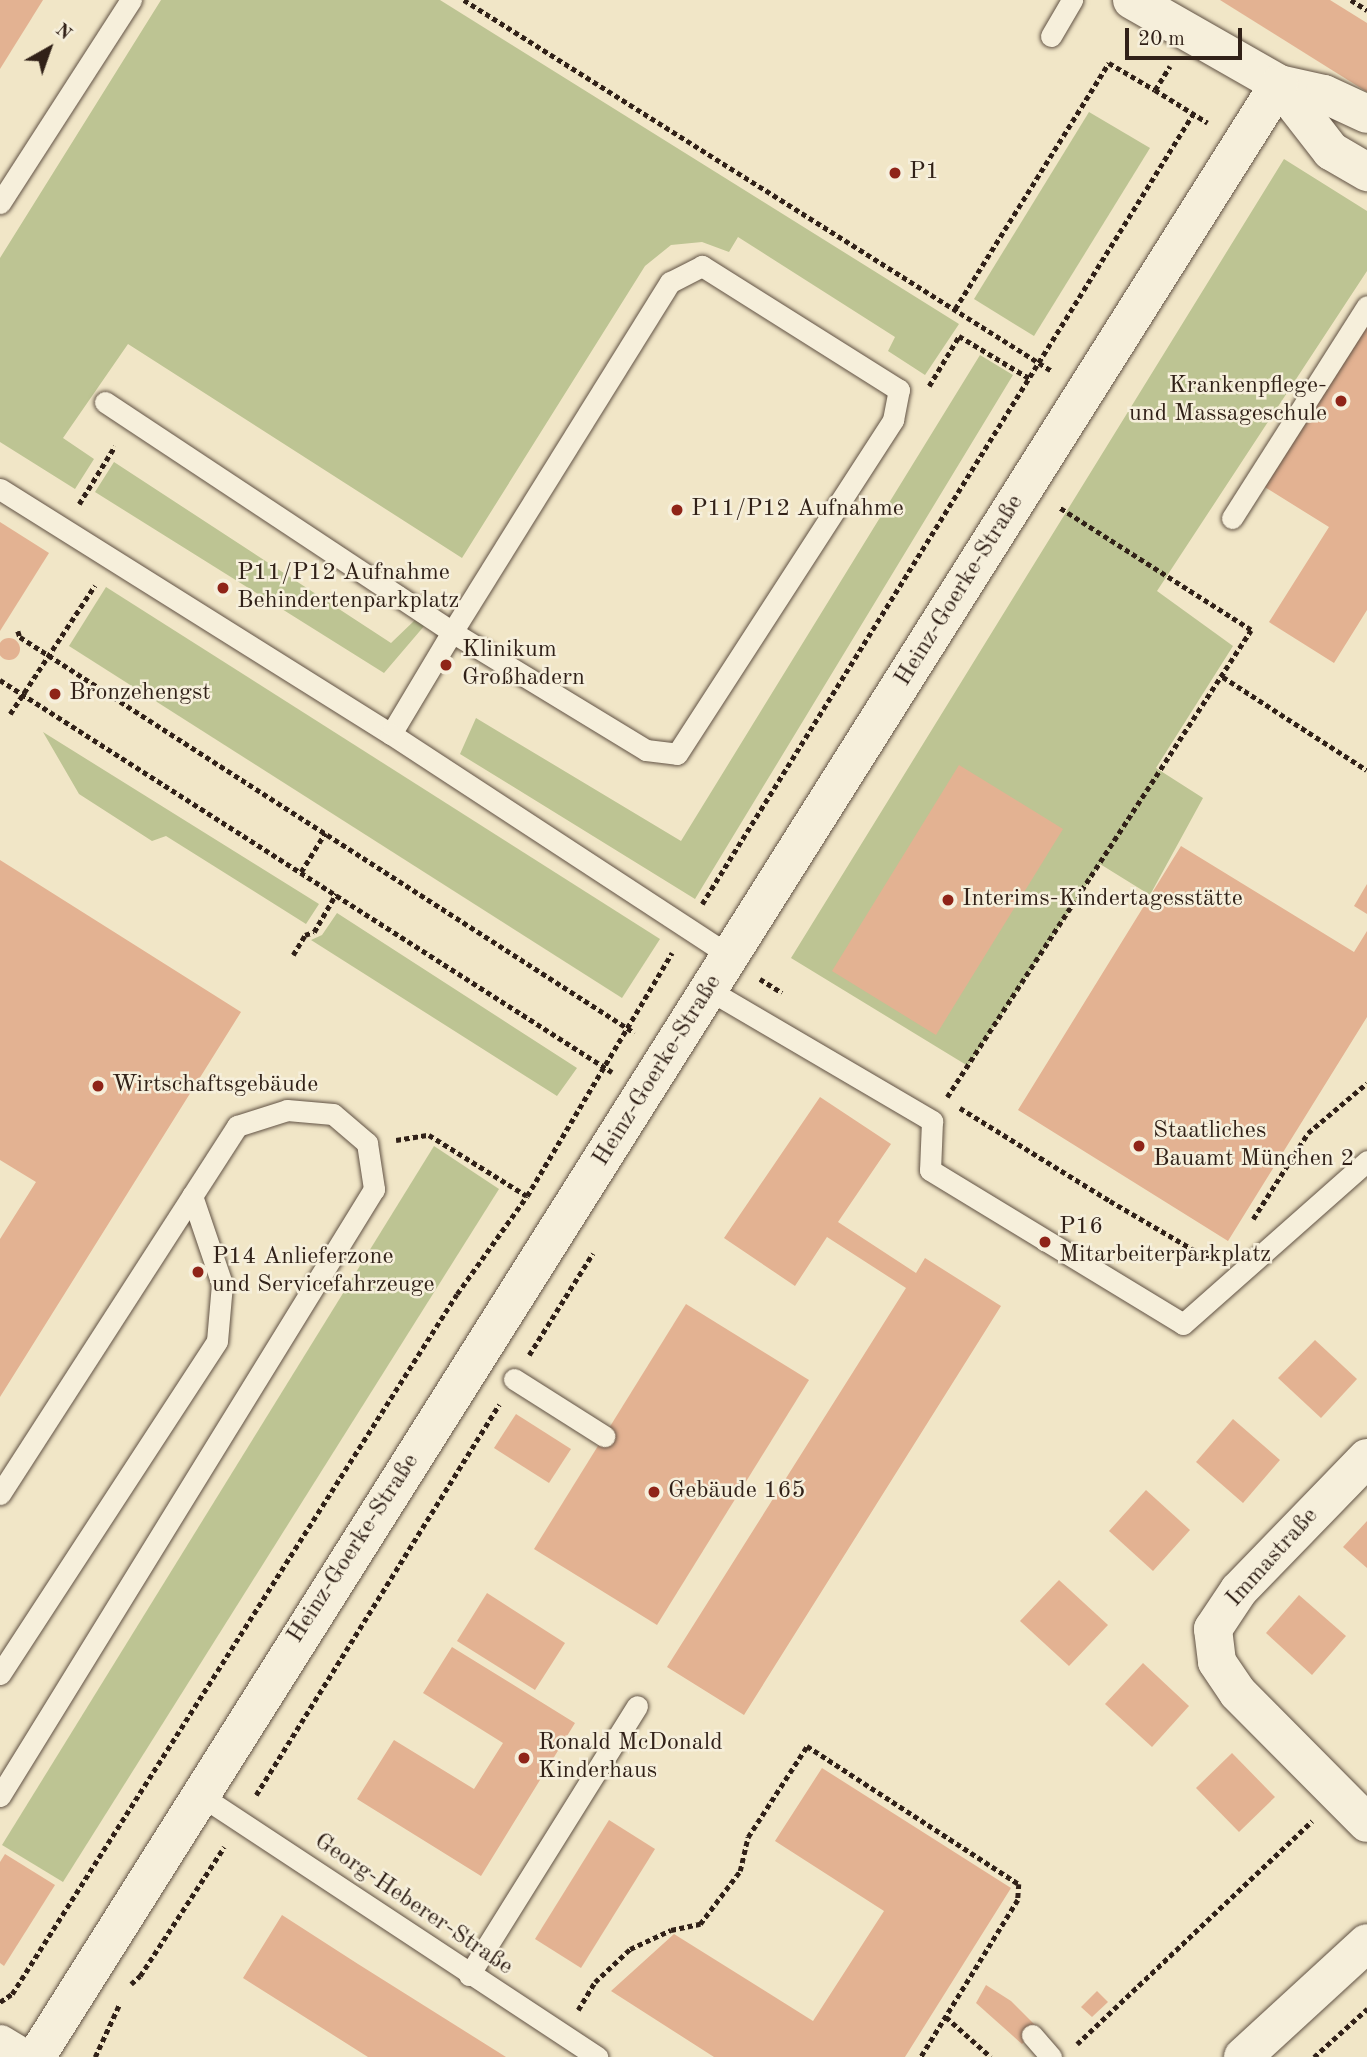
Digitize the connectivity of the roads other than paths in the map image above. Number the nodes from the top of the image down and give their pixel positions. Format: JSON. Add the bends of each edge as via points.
{"nodes":[{"id":1,"x":131,"y":0,"type":"edge"},
{"id":2,"x":1072,"y":0,"type":"edge"},
{"id":3,"x":1132,"y":0,"type":"edge"},
{"id":4,"x":1051,"y":36,"type":"dead end"},
{"id":5,"x":1279,"y":84,"type":"junction"},
{"id":6,"x":1367,"y":114,"type":"edge"},
{"id":7,"x":1367,"y":172,"type":"edge"},
{"id":8,"x":1,"y":199,"type":"edge"},
{"id":9,"x":1367,"y":306,"type":"edge"},
{"id":10,"x":105,"y":402,"type":"dead end"},
{"id":11,"x":0,"y":489,"type":"edge"},
{"id":12,"x":1232,"y":518,"type":"dead end"},
{"id":13,"x":452,"y":632,"type":"junction"},
{"id":14,"x":391,"y":734,"type":"junction"},
{"id":15,"x":751,"y":968,"type":"junction"},
{"id":16,"x":709,"y":990,"type":"junction"},
{"id":17,"x":1367,"y":1161,"type":"edge"},
{"id":18,"x":192,"y":1196,"type":"junction"},
{"id":19,"x":514,"y":1379,"type":"road end"},
{"id":20,"x":604,"y":1436,"type":"dead end"},
{"id":21,"x":1367,"y":1458,"type":"edge"},
{"id":22,"x":0,"y":1494,"type":"edge"},
{"id":23,"x":0,"y":1674,"type":"edge"},
{"id":24,"x":638,"y":1706,"type":"dead end"},
{"id":25,"x":200,"y":1795,"type":"junction"},
{"id":26,"x":0,"y":1796,"type":"edge"},
{"id":27,"x":1367,"y":1823,"type":"edge"},
{"id":28,"x":1367,"y":1943,"type":"edge"},
{"id":29,"x":469,"y":1975,"type":"junction"},
{"id":30,"x":1031,"y":2035,"type":"dead end"},
{"id":31,"x":0,"y":2044,"type":"edge"},
{"id":32,"x":22,"y":2057,"type":"edge"},
{"id":33,"x":36,"y":2057,"type":"edge"},
{"id":34,"x":597,"y":2057,"type":"edge"},
{"id":35,"x":1051,"y":2057,"type":"edge"},
{"id":36,"x":1243,"y":2057,"type":"edge"}],
"edges":[{"from":1,"to":8,"type":"lane"},
{"from":2,"to":4,"type":"lane"},
{"from":3,"to":5,"type":"street"},
{"from":5,"to":6,"type":"street","via":[[1324,94]]},
{"from":5,"to":7,"type":"street","via":[[1331,151]]},
{"from":5,"to":15,"type":"street","name":"Heinz-Goerke-Straße","via":[[1025,487]]},
{"from":9,"to":12,"type":"lane"},
{"from":10,"to":13,"type":"lane"},
{"from":11,"to":14,"type":"lane"},
{"from":13,"to":13,"type":"lane","via":[[670,282],[702,266],[899,390],[893,420],[677,754],[646,750]]},
{"from":13,"to":14,"type":"lane"},
{"from":14,"to":15,"type":"lane"},
{"from":15,"to":16,"type":"street","name":"Heinz-Goerke-Straße"},
{"from":16,"to":17,"type":"lane","via":[[932,1122],[930,1170],[1183,1324]]},
{"from":16,"to":25,"type":"street","name":"Heinz-Goerke-Straße"},
{"from":18,"to":22,"type":"lane"},
{"from":18,"to":23,"type":"lane","via":[[222,1284],[217,1341]]},
{"from":18,"to":26,"type":"lane","via":[[237,1126],[287,1110],[333,1114],[367,1143],[374,1189]]},
{"from":19,"to":20,"type":"lane"},
{"from":21,"to":27,"type":"street","name":"Immastraße","via":[[1239,1590],[1213,1629],[1217,1662],[1238,1693]]},
{"from":24,"to":29,"type":"lane"},
{"from":25,"to":29,"type":"lane","name":"Georg-Heberer-Straße"},
{"from":25,"to":33,"type":"street","name":"Heinz-Goerke-Straße"},
{"from":28,"to":36,"type":"street"},
{"from":29,"to":34,"type":"lane","name":"Georg-Heberer-Straße"},
{"from":30,"to":35,"type":"lane"},
{"from":31,"to":32,"type":"street"}]}
